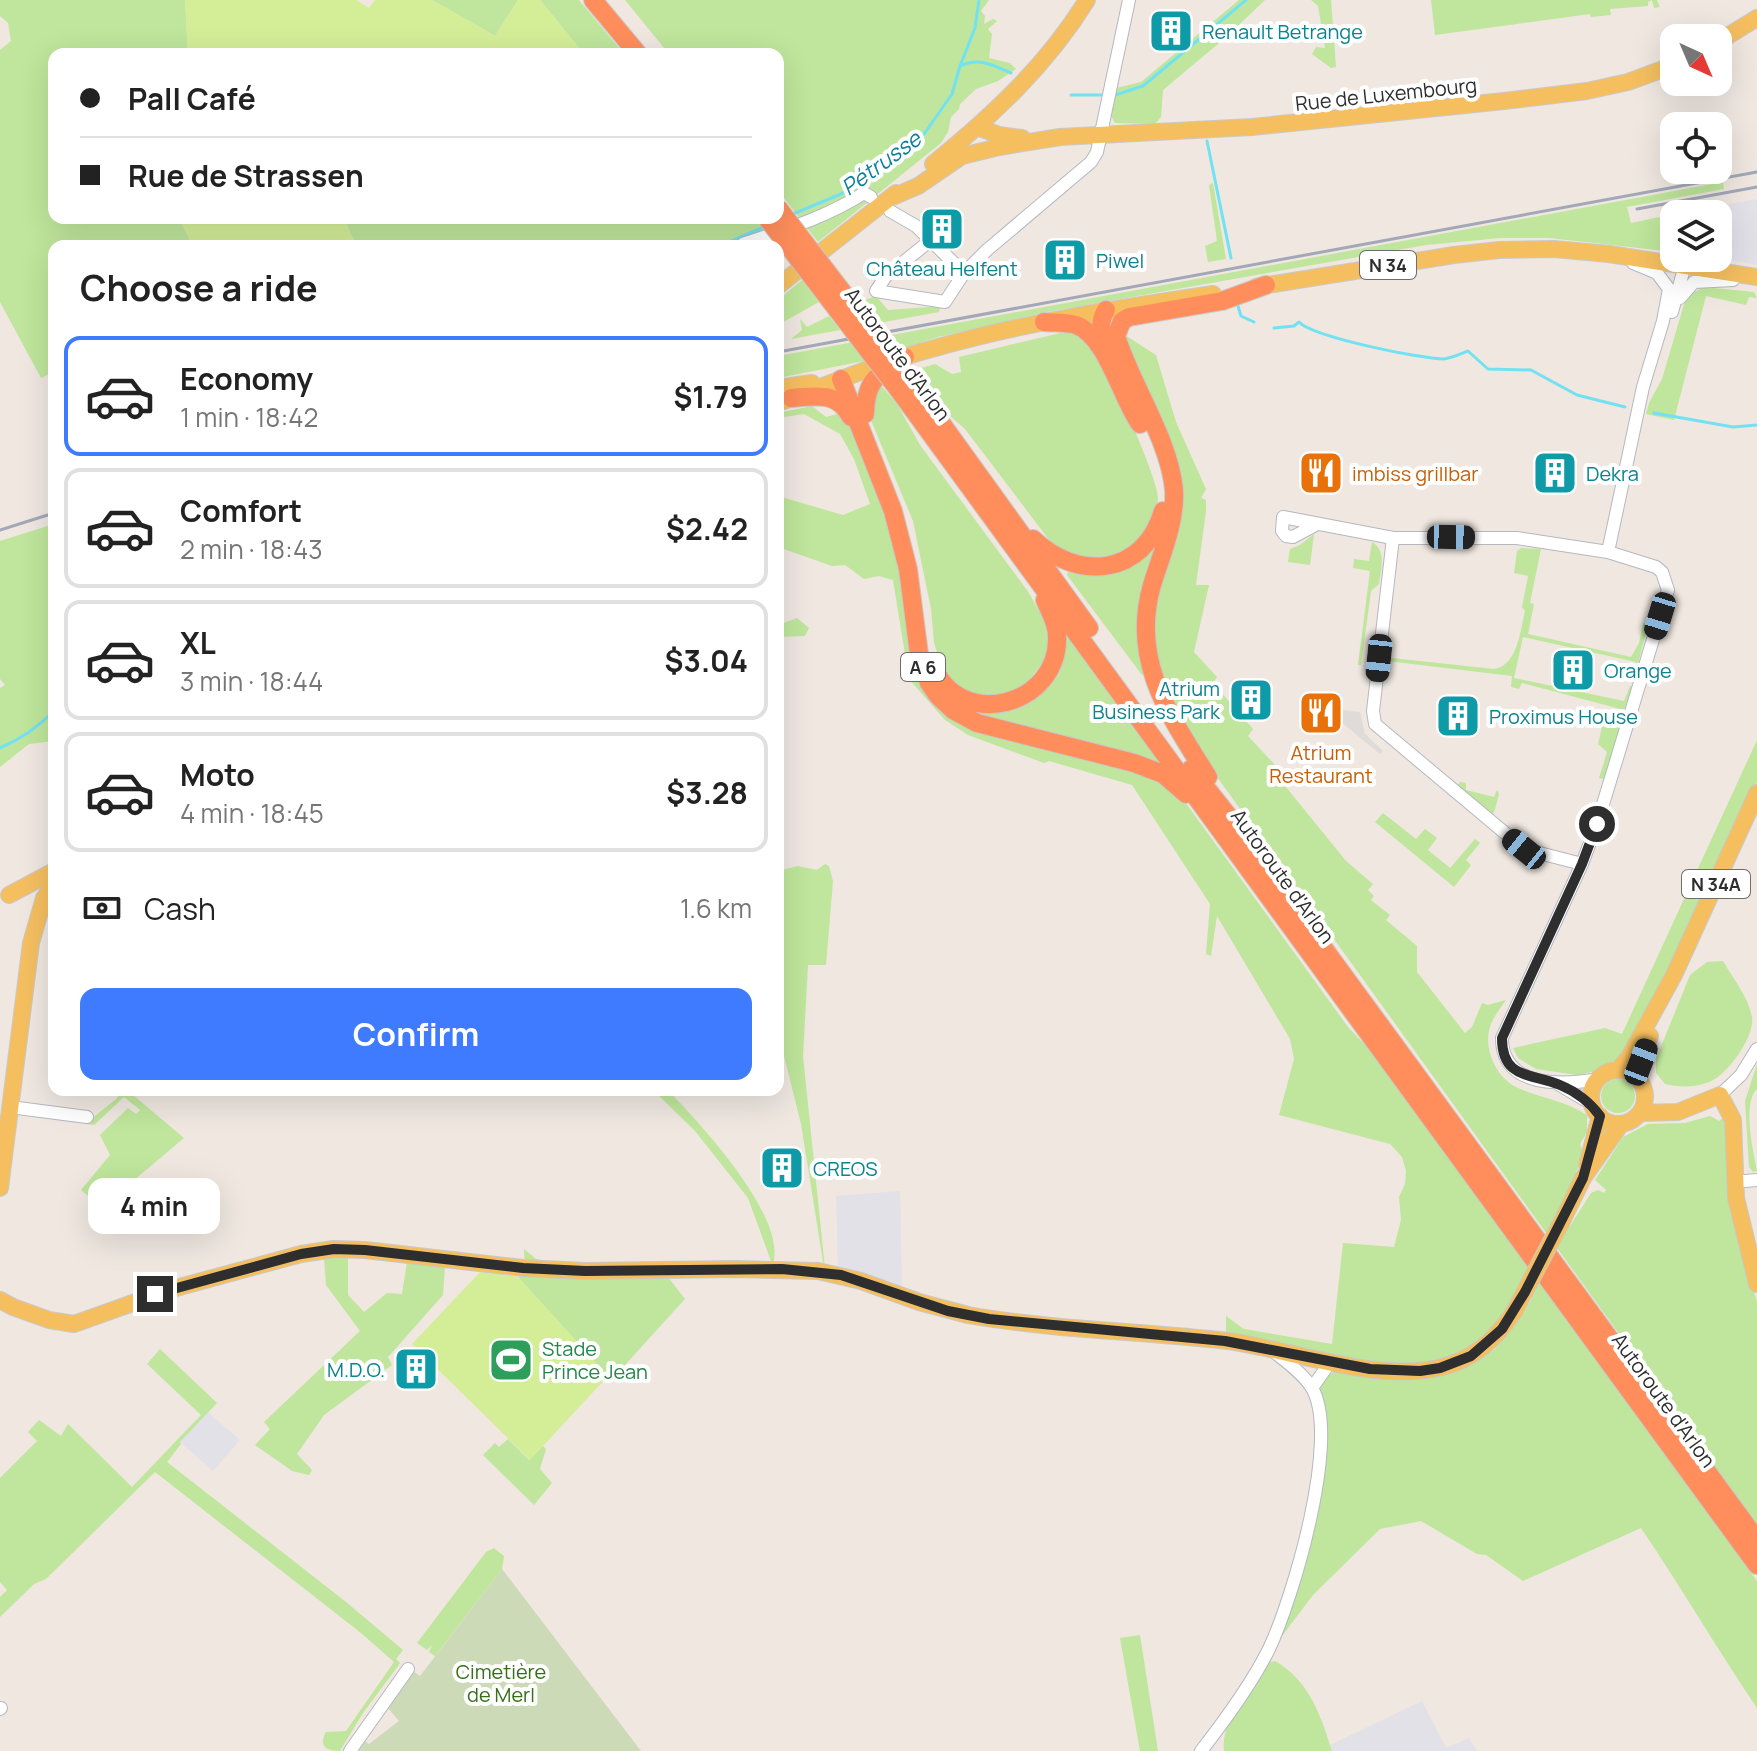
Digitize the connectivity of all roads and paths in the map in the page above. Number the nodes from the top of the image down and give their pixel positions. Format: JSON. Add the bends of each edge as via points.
{"nodes":[{"id":1,"x":593,"y":0,"type":"edge"},
{"id":2,"x":609,"y":0,"type":"edge"},
{"id":3,"x":1087,"y":0,"type":"edge"},
{"id":4,"x":1129,"y":0,"type":"edge"},
{"id":5,"x":1757,"y":18,"type":"edge"},
{"id":6,"x":1732,"y":33,"type":"edge"},
{"id":7,"x":633,"y":48,"type":"edge"},
{"id":8,"x":649,"y":48,"type":"edge"},
{"id":9,"x":1660,"y":70,"type":"edge"},
{"id":10,"x":1006,"y":100,"type":"junction"},
{"id":11,"x":976,"y":128,"type":"junction"},
{"id":12,"x":1099,"y":136,"type":"junction"},
{"id":13,"x":1060,"y":137,"type":"junction"},
{"id":14,"x":999,"y":147,"type":"junction"},
{"id":15,"x":871,"y":197,"type":"dead end"},
{"id":16,"x":890,"y":205,"type":"junction"},
{"id":17,"x":784,"y":216,"type":"edge"},
{"id":18,"x":772,"y":224,"type":"edge"},
{"id":19,"x":754,"y":240,"type":"edge"},
{"id":20,"x":931,"y":240,"type":"junction"},
{"id":21,"x":1609,"y":254,"type":"junction"},
{"id":22,"x":1660,"y":261,"type":"edge"},
{"id":23,"x":1676,"y":272,"type":"edge"},
{"id":24,"x":1678,"y":272,"type":"edge"},
{"id":25,"x":1718,"y":272,"type":"edge"},
{"id":26,"x":964,"y":273,"type":"junction"},
{"id":27,"x":1757,"y":280,"type":"edge"},
{"id":28,"x":784,"y":283,"type":"edge"},
{"id":29,"x":1266,"y":285,"type":"junction"},
{"id":30,"x":1669,"y":289,"type":"junction"},
{"id":31,"x":1106,"y":310,"type":"junction"},
{"id":32,"x":1044,"y":322,"type":"junction"},
{"id":33,"x":1669,"y":323,"type":"junction"},
{"id":34,"x":905,"y":357,"type":"junction"},
{"id":35,"x":846,"y":378,"type":"junction"},
{"id":36,"x":907,"y":389,"type":"junction"},
{"id":37,"x":784,"y":395,"type":"edge"},
{"id":38,"x":784,"y":396,"type":"edge"},
{"id":39,"x":1640,"y":405,"type":"junction"},
{"id":40,"x":865,"y":414,"type":"junction"},
{"id":41,"x":1140,"y":424,"type":"junction"},
{"id":42,"x":1171,"y":473,"type":"junction"},
{"id":43,"x":1008,"y":514,"type":"junction"},
{"id":44,"x":1317,"y":524,"type":"dead end"},
{"id":45,"x":1393,"y":538,"type":"junction"},
{"id":46,"x":1608,"y":552,"type":"junction"},
{"id":47,"x":908,"y":569,"type":"junction"},
{"id":48,"x":1042,"y":584,"type":"junction"},
{"id":49,"x":1757,"y":793,"type":"edge"},
{"id":50,"x":1207,"y":810,"type":"junction"},
{"id":51,"x":1242,"y":833,"type":"junction"},
{"id":52,"x":1582,"y":864,"type":"junction"},
{"id":53,"x":48,"y":874,"type":"edge"},
{"id":54,"x":48,"y":892,"type":"edge"},
{"id":55,"x":5,"y":897,"type":"edge"},
{"id":56,"x":44,"y":898,"type":"junction"},
{"id":57,"x":1674,"y":975,"type":"junction"},
{"id":58,"x":1757,"y":1049,"type":"edge"},
{"id":59,"x":1618,"y":1070,"type":"junction"},
{"id":60,"x":1599,"y":1079,"type":"junction"},
{"id":61,"x":1558,"y":1084,"type":"junction"},
{"id":62,"x":1642,"y":1086,"type":"junction"},
{"id":63,"x":1720,"y":1095,"type":"junction"},
{"id":64,"x":1694,"y":1106,"type":"junction"},
{"id":65,"x":10,"y":1107,"type":"junction"},
{"id":66,"x":1596,"y":1110,"type":"junction"},
{"id":67,"x":1640,"y":1113,"type":"junction"},
{"id":68,"x":87,"y":1117,"type":"dead end"},
{"id":69,"x":1621,"y":1124,"type":"junction"},
{"id":70,"x":1,"y":1166,"type":"edge"},
{"id":71,"x":1583,"y":1178,"type":"junction"},
{"id":72,"x":1757,"y":1180,"type":"edge"},
{"id":73,"x":1734,"y":1182,"type":"junction"},
{"id":74,"x":0,"y":1188,"type":"edge"},
{"id":75,"x":1757,"y":1284,"type":"edge"},
{"id":76,"x":0,"y":1289,"type":"edge"},
{"id":77,"x":4,"y":1305,"type":"edge"},
{"id":78,"x":41,"y":1317,"type":"junction"},
{"id":79,"x":1270,"y":1348,"type":"junction"},
{"id":80,"x":1331,"y":1361,"type":"junction"},
{"id":81,"x":1312,"y":1388,"type":"junction"},
{"id":82,"x":1757,"y":1540,"type":"edge"},
{"id":83,"x":1757,"y":1565,"type":"edge"},
{"id":84,"x":408,"y":1669,"type":"dead end"},
{"id":85,"x":350,"y":1751,"type":"edge"},
{"id":86,"x":1201,"y":1751,"type":"edge"}],
"edges":[{"from":1,"to":7,"type":"highway"},
{"from":2,"to":8,"type":"highway"},
{"from":3,"to":10,"type":"main road"},
{"from":4,"to":12,"type":"street"},
{"from":5,"to":6,"type":"main road"},
{"from":9,"to":12,"type":"main road","name":"Rue de Luxembourg","via":[[1587,91],[1504,101],[1252,127]]},
{"from":10,"to":11,"type":"main road"},
{"from":10,"to":13,"type":"main road","via":[[1004,124],[1010,130]]},
{"from":11,"to":13,"type":"main road","via":[[1018,139]]},
{"from":11,"to":14,"type":"main road","via":[[985,141]]},
{"from":11,"to":16,"type":"main road"},
{"from":12,"to":13,"type":"main road","name":"Rue de Luxembourg"},
{"from":12,"to":26,"type":"street","via":[[1091,162]]},
{"from":13,"to":14,"type":"main road","name":"Rue de Luxembourg"},
{"from":14,"to":16,"type":"main road","name":"Rue de Luxembourg","via":[[962,156]]},
{"from":15,"to":19,"type":"street","via":[[864,193]]},
{"from":16,"to":20,"type":"street"},
{"from":16,"to":28,"type":"main road"},
{"from":17,"to":36,"type":"highway","name":"Autoroute d'Arlon","number":"A 6","bridge":true},
{"from":18,"to":36,"type":"highway","name":"Autoroute d'Arlon","number":"A 6","bridge":true},
{"from":20,"to":26,"type":"street"},
{"from":20,"to":26,"type":"street","via":[[886,276],[876,291],[945,302]]},
{"from":21,"to":22,"type":"main road","number":"N 34"},
{"from":21,"to":29,"type":"main road","number":"N 34","via":[[1499,250]]},
{"from":21,"to":30,"type":"street","via":[[1650,269]]},
{"from":23,"to":30,"type":"street"},
{"from":24,"to":33,"type":"street"},
{"from":25,"to":27,"type":"main road","number":"N 34"},
{"from":27,"to":33,"type":"street","via":[[1694,282],[1681,295]]},
{"from":29,"to":31,"type":"main road","number":"N 34"},
{"from":29,"to":42,"type":"highway","number":"A 6","via":[[1222,301],[1129,317],[1118,327],[1119,346]]},
{"from":30,"to":39,"type":"street"},
{"from":31,"to":32,"type":"main road","number":"N 34"},
{"from":31,"to":41,"type":"highway","number":"A 6","via":[[1099,332]]},
{"from":31,"to":42,"type":"highway","number":"A 6","via":[[1114,347]]},
{"from":32,"to":34,"type":"main road","number":"N 34"},
{"from":32,"to":41,"type":"highway","number":"A 6","via":[[1075,325],[1087,332]]},
{"from":33,"to":39,"type":"street"},
{"from":34,"to":35,"type":"main road","number":"N 34"},
{"from":34,"to":40,"type":"highway","via":[[873,378],[866,391]]},
{"from":35,"to":37,"type":"main road","number":"N 34"},
{"from":35,"to":40,"type":"highway","number":"A 6"},
{"from":35,"to":47,"type":"highway","number":"A 6"},
{"from":36,"to":43,"type":"highway","name":"Autoroute d'Arlon","number":"A 6"},
{"from":36,"to":48,"type":"highway","name":"Autoroute d'Arlon","number":"A 6"},
{"from":38,"to":47,"type":"highway","number":"A 6","via":[[826,396],[842,402]]},
{"from":39,"to":46,"type":"street"},
{"from":40,"to":48,"type":"highway","number":"A 6","via":[[912,545],[930,658],[937,675],[956,695],[990,705],[1009,702],[1039,684],[1049,671],[1057,636]]},
{"from":41,"to":43,"type":"highway","number":"A 6","via":[[1157,466],[1164,511],[1148,544],[1134,555],[1098,568],[1078,566],[1046,550]]},
{"from":42,"to":51,"type":"highway","number":"A 6","via":[[1174,500],[1149,598],[1147,651],[1168,713]]},
{"from":43,"to":51,"type":"highway","name":"Autoroute d'Arlon","number":"A 6"},
{"from":44,"to":45,"type":"street"},
{"from":45,"to":46,"type":"street","via":[[1517,538]]},
{"from":45,"to":52,"type":"street","via":[[1375,724],[1524,849]]},
{"from":46,"to":52,"type":"street","via":[[1656,567],[1668,590]]},
{"from":47,"to":50,"type":"highway","number":"A 6","via":[[924,670],[953,710],[998,730],[1149,768]]},
{"from":48,"to":50,"type":"highway","name":"Autoroute d'Arlon","number":"A 6"},
{"from":49,"to":57,"type":"main road","number":"N 34A"},
{"from":50,"to":83,"type":"highway","name":"Autoroute d'Arlon","number":"A 6"},
{"from":51,"to":82,"type":"highway","name":"Autoroute d'Arlon","number":"A 6"},
{"from":52,"to":61,"type":"street","via":[[1502,1038],[1512,1068]]},
{"from":53,"to":55,"type":"main road"},
{"from":54,"to":56,"type":"main road"},
{"from":55,"to":56,"type":"main road","via":[[32,890]]},
{"from":56,"to":65,"type":"main road","via":[[31,943]]},
{"from":57,"to":59,"type":"main road","number":"N 34A"},
{"from":57,"to":62,"type":"main road","number":"N 34A","via":[[1641,1062]]},
{"from":58,"to":63,"type":"street"},
{"from":59,"to":60,"type":"main road"},
{"from":59,"to":62,"type":"main road","via":[[1633,1074]]},
{"from":60,"to":61,"type":"street"},
{"from":60,"to":66,"type":"main road","via":[[1592,1091]]},
{"from":61,"to":66,"type":"street"},
{"from":62,"to":64,"type":"main road","via":[[1659,1100]]},
{"from":62,"to":67,"type":"main road"},
{"from":63,"to":64,"type":"main road"},
{"from":63,"to":73,"type":"main road","via":[[1733,1120]]},
{"from":64,"to":67,"type":"main road"},
{"from":65,"to":68,"type":"street"},
{"from":65,"to":70,"type":"main road"},
{"from":66,"to":69,"type":"main road"},
{"from":66,"to":71,"type":"main road"},
{"from":67,"to":69,"type":"main road"},
{"from":69,"to":71,"type":"main road"},
{"from":70,"to":74,"type":"main road"},
{"from":71,"to":80,"type":"main road","bridge":true,"via":[[1514,1312],[1471,1356],[1440,1368],[1396,1371]]},
{"from":72,"to":73,"type":"street"},
{"from":73,"to":75,"type":"main road"},
{"from":76,"to":78,"type":"main road"},
{"from":77,"to":78,"type":"main road"},
{"from":78,"to":79,"type":"main road","via":[[74,1324],[172,1289],[334,1249],[585,1271],[818,1271],[968,1315]]},
{"from":79,"to":80,"type":"main road"},
{"from":79,"to":81,"type":"street"},
{"from":80,"to":81,"type":"street"},
{"from":81,"to":86,"type":"street","via":[[1321,1440],[1300,1565],[1268,1650]]},
{"from":84,"to":85,"type":"street"}]}
